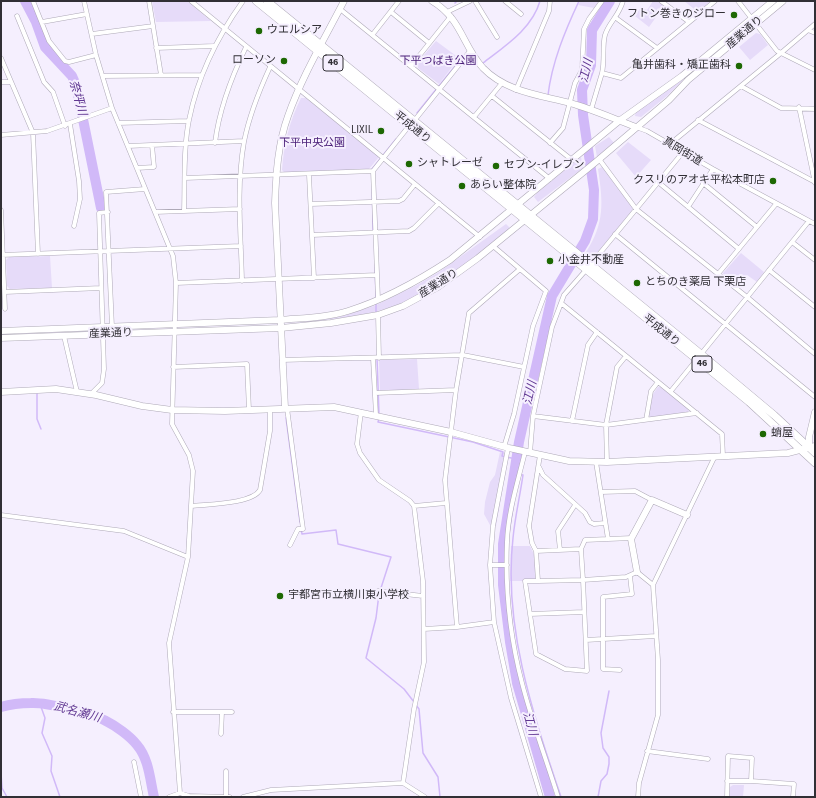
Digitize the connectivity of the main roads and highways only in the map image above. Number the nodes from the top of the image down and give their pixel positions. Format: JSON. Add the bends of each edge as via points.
{"nodes":[{"id":1,"x":256,"y":1,"type":"edge"},
{"id":2,"x":267,"y":1,"type":"edge"},
{"id":3,"x":320,"y":49,"type":"junction"},
{"id":4,"x":412,"y":123,"type":"junction"},
{"id":5,"x":527,"y":217,"type":"junction"},
{"id":6,"x":809,"y":448,"type":"edge"},
{"id":7,"x":815,"y":453,"type":"edge"},
{"id":8,"x":815,"y":463,"type":"edge"}],
"edges":[{"from":1,"to":3,"type":"main road","name":"平成通り","number":"46"},
{"from":2,"to":3,"type":"main road","name":"平成通り","number":"46"},
{"from":3,"to":4,"type":"main road","name":"平成通り","number":"46"},
{"from":4,"to":5,"type":"main road","name":"平成通り","number":"46","via":[[512,210]]},
{"from":4,"to":5,"type":"main road","name":"平成通り","number":"46","via":[[518,204]]},
{"from":5,"to":6,"type":"main road","name":"平成通り","number":"46","via":[[699,357],[749,402]]},
{"from":6,"to":7,"type":"main road","name":"平成通り","number":"46"},
{"from":6,"to":8,"type":"main road","name":"平成通り","number":"46"}]}
